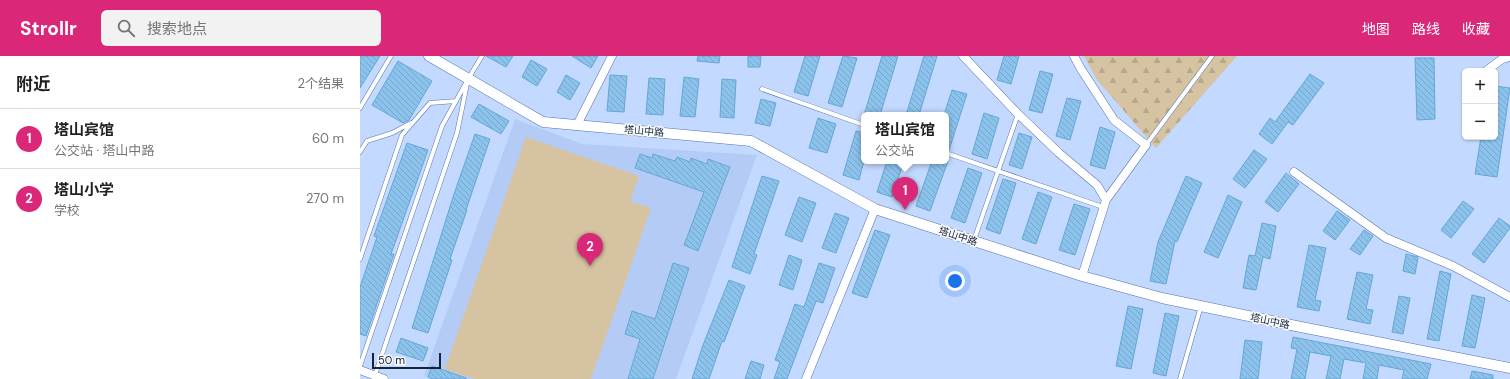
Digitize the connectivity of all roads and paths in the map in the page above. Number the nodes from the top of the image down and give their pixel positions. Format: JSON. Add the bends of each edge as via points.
{"nodes":[{"id":1,"x":391,"y":56,"type":"edge"},
{"id":2,"x":429,"y":56,"type":"edge"},
{"id":3,"x":482,"y":56,"type":"edge"},
{"id":4,"x":612,"y":56,"type":"edge"},
{"id":5,"x":963,"y":56,"type":"edge"},
{"id":6,"x":1074,"y":56,"type":"edge"},
{"id":7,"x":1212,"y":56,"type":"edge"},
{"id":8,"x":1510,"y":57,"type":"edge"},
{"id":9,"x":1490,"y":68,"type":"edge"},
{"id":10,"x":468,"y":79,"type":"junction"},
{"id":11,"x":762,"y":89,"type":"dead end"},
{"id":12,"x":456,"y":101,"type":"junction"},
{"id":13,"x":360,"y":108,"type":"edge"},
{"id":14,"x":1018,"y":114,"type":"junction"},
{"id":15,"x":413,"y":122,"type":"junction"},
{"id":16,"x":861,"y":124,"type":"edge"},
{"id":17,"x":577,"y":125,"type":"junction"},
{"id":18,"x":1146,"y":145,"type":"junction"},
{"id":19,"x":360,"y":152,"type":"edge"},
{"id":20,"x":949,"y":154,"type":"edge"},
{"id":21,"x":998,"y":171,"type":"junction"},
{"id":22,"x":1294,"y":172,"type":"dead end"},
{"id":23,"x":1105,"y":203,"type":"junction"},
{"id":24,"x":875,"y":209,"type":"junction"},
{"id":25,"x":974,"y":241,"type":"junction"},
{"id":26,"x":360,"y":259,"type":"edge"},
{"id":27,"x":1082,"y":276,"type":"junction"},
{"id":28,"x":1510,"y":297,"type":"edge"},
{"id":29,"x":1201,"y":306,"type":"junction"},
{"id":30,"x":360,"y":366,"type":"edge"},
{"id":31,"x":1510,"y":368,"type":"edge"},
{"id":32,"x":360,"y":370,"type":"edge"},
{"id":33,"x":375,"y":376,"type":"junction"},
{"id":34,"x":384,"y":379,"type":"edge"},
{"id":35,"x":806,"y":379,"type":"edge"},
{"id":36,"x":1180,"y":379,"type":"edge"}],
"edges":[{"from":1,"to":13,"type":"lane"},
{"from":2,"to":10,"type":"street","name":"塔山中路"},
{"from":3,"to":10,"type":"lane"},
{"from":4,"to":17,"type":"street"},
{"from":5,"to":14,"type":"street"},
{"from":6,"to":18,"type":"street","via":[[1114,120]]},
{"from":7,"to":18,"type":"lane"},
{"from":8,"to":9,"type":"street","via":[[1502,59]]},
{"from":10,"to":12,"type":"lane"},
{"from":10,"to":17,"type":"street","name":"塔山中路","via":[[543,122]]},
{"from":10,"to":33,"type":"lane","via":[[457,133]]},
{"from":11,"to":16,"type":"lane"},
{"from":12,"to":15,"type":"lane","via":[[430,103]]},
{"from":12,"to":30,"type":"lane","via":[[442,126]]},
{"from":14,"to":21,"type":"lane"},
{"from":14,"to":23,"type":"street","via":[[1098,185]]},
{"from":15,"to":19,"type":"lane","via":[[392,133],[367,141]]},
{"from":15,"to":26,"type":"lane","via":[[402,135]]},
{"from":17,"to":24,"type":"street","name":"塔山中路","via":[[751,140]]},
{"from":18,"to":23,"type":"street"},
{"from":20,"to":21,"type":"lane"},
{"from":21,"to":23,"type":"lane"},
{"from":21,"to":25,"type":"lane"},
{"from":22,"to":28,"type":"street","via":[[1386,238],[1454,266]]},
{"from":23,"to":27,"type":"street"},
{"from":24,"to":25,"type":"street","name":"塔山中路"},
{"from":24,"to":35,"type":"street"},
{"from":25,"to":27,"type":"street","name":"塔山中路"},
{"from":27,"to":29,"type":"street","name":"塔山中路"},
{"from":29,"to":31,"type":"street","name":"塔山中路"},
{"from":29,"to":36,"type":"lane"},
{"from":32,"to":33,"type":"street"},
{"from":33,"to":34,"type":"street"}]}
